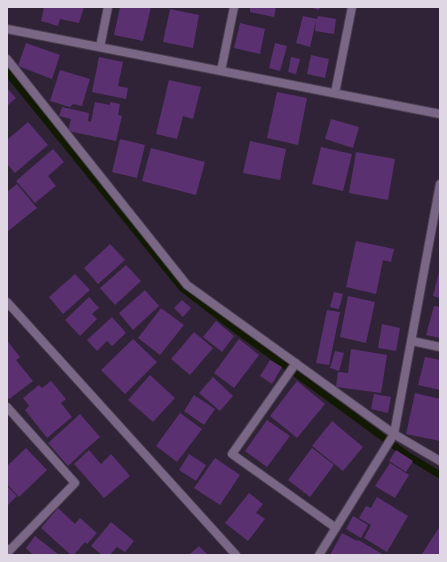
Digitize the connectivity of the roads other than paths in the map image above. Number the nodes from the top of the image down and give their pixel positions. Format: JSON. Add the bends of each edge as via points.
{"nodes":[{"id":1,"x":108,"y":7,"type":"edge"},
{"id":2,"x":234,"y":7,"type":"edge"},
{"id":3,"x":352,"y":7,"type":"edge"},
{"id":4,"x":7,"y":29,"type":"edge"},
{"id":5,"x":100,"y":47,"type":"junction"},
{"id":6,"x":7,"y":59,"type":"edge"},
{"id":7,"x":221,"y":71,"type":"junction"},
{"id":8,"x":335,"y":93,"type":"junction"},
{"id":9,"x":440,"y":114,"type":"edge"},
{"id":10,"x":440,"y":184,"type":"edge"},
{"id":11,"x":7,"y":302,"type":"edge"},
{"id":12,"x":412,"y":342,"type":"junction"},
{"id":13,"x":440,"y":347,"type":"edge"},
{"id":14,"x":294,"y":366,"type":"junction"},
{"id":15,"x":7,"y":408,"type":"edge"},
{"id":16,"x":391,"y":440,"type":"junction"},
{"id":17,"x":440,"y":461,"type":"edge"},
{"id":18,"x":336,"y":528,"type":"junction"},
{"id":19,"x":7,"y":549,"type":"edge"},
{"id":20,"x":236,"y":555,"type":"edge"},
{"id":21,"x":319,"y":555,"type":"edge"}],
"edges":[{"from":1,"to":5,"type":"street"},
{"from":2,"to":7,"type":"street"},
{"from":3,"to":8,"type":"street"},
{"from":4,"to":5,"type":"street"},
{"from":5,"to":7,"type":"street"},
{"from":6,"to":14,"type":"street","via":[[187,284]]},
{"from":7,"to":8,"type":"street"},
{"from":8,"to":9,"type":"street"},
{"from":10,"to":12,"type":"street"},
{"from":11,"to":20,"type":"street"},
{"from":12,"to":13,"type":"street"},
{"from":12,"to":16,"type":"street"},
{"from":14,"to":16,"type":"street"},
{"from":14,"to":18,"type":"street","via":[[232,454]]},
{"from":15,"to":19,"type":"street","via":[[74,483],[9,551]]},
{"from":16,"to":17,"type":"street"},
{"from":16,"to":18,"type":"street"},
{"from":18,"to":21,"type":"street"}]}
